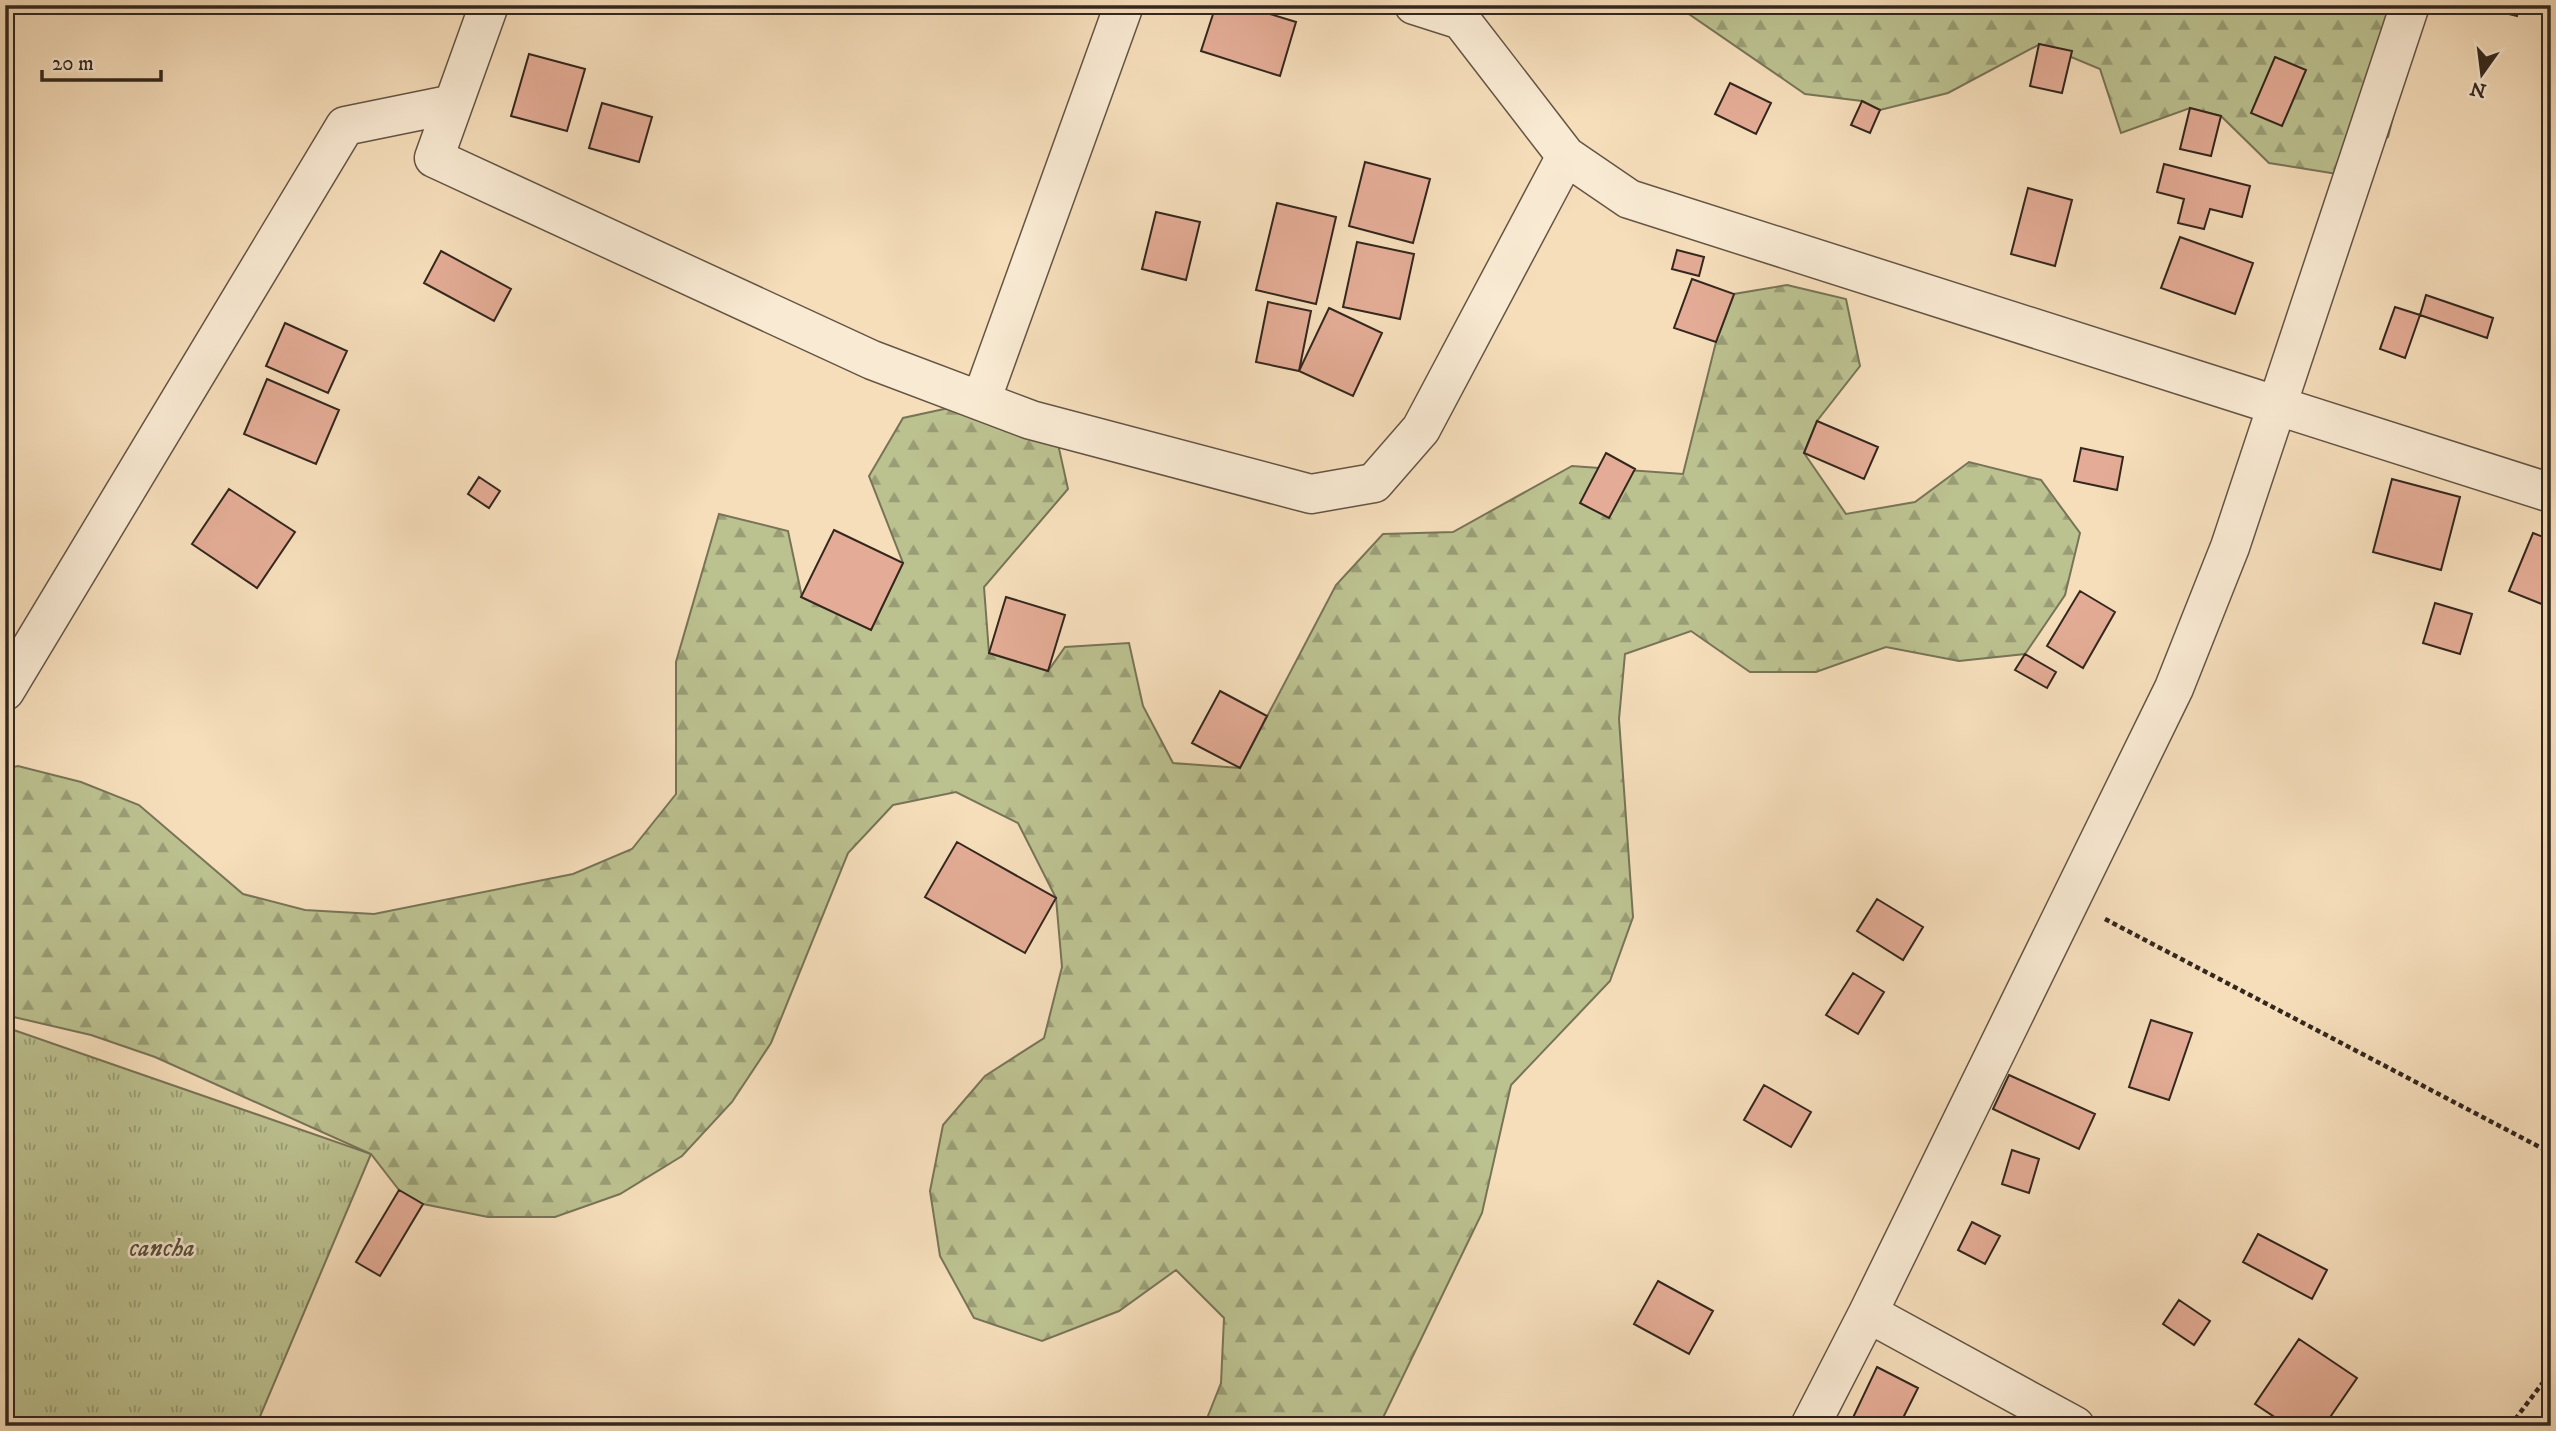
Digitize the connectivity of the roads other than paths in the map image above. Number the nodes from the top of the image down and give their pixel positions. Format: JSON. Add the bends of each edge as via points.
{"nodes":[{"id":1,"x":489,"y":5,"type":"edge"},
{"id":2,"x":1124,"y":5,"type":"edge"},
{"id":3,"x":1414,"y":5,"type":"edge"},
{"id":4,"x":2410,"y":5,"type":"edge"},
{"id":5,"x":453,"y":104,"type":"junction"},
{"id":6,"x":1566,"y":156,"type":"junction"},
{"id":7,"x":982,"y":401,"type":"junction"},
{"id":8,"x":2278,"y":405,"type":"junction"},
{"id":9,"x":2551,"y":493,"type":"edge"},
{"id":10,"x":5,"y":691,"type":"edge"},
{"id":11,"x":1868,"y":1313,"type":"junction"},
{"id":12,"x":1810,"y":1426,"type":"edge"},
{"id":13,"x":2075,"y":1426,"type":"edge"}],
"edges":[{"from":1,"to":5,"type":"street"},
{"from":2,"to":7,"type":"street"},
{"from":3,"to":6,"type":"street","via":[[1461,20]]},
{"from":4,"to":8,"type":"street"},
{"from":5,"to":7,"type":"street","via":[[434,158],[872,360]]},
{"from":5,"to":10,"type":"street","via":[[345,126]]},
{"from":6,"to":7,"type":"street","via":[[1421,429],[1374,484],[1311,494],[1031,421]]},
{"from":6,"to":8,"type":"street","via":[[1629,199]]},
{"from":8,"to":9,"type":"street"},
{"from":8,"to":11,"type":"street","via":[[2230,547],[2174,688]]},
{"from":11,"to":12,"type":"street"},
{"from":11,"to":13,"type":"street"}]}
